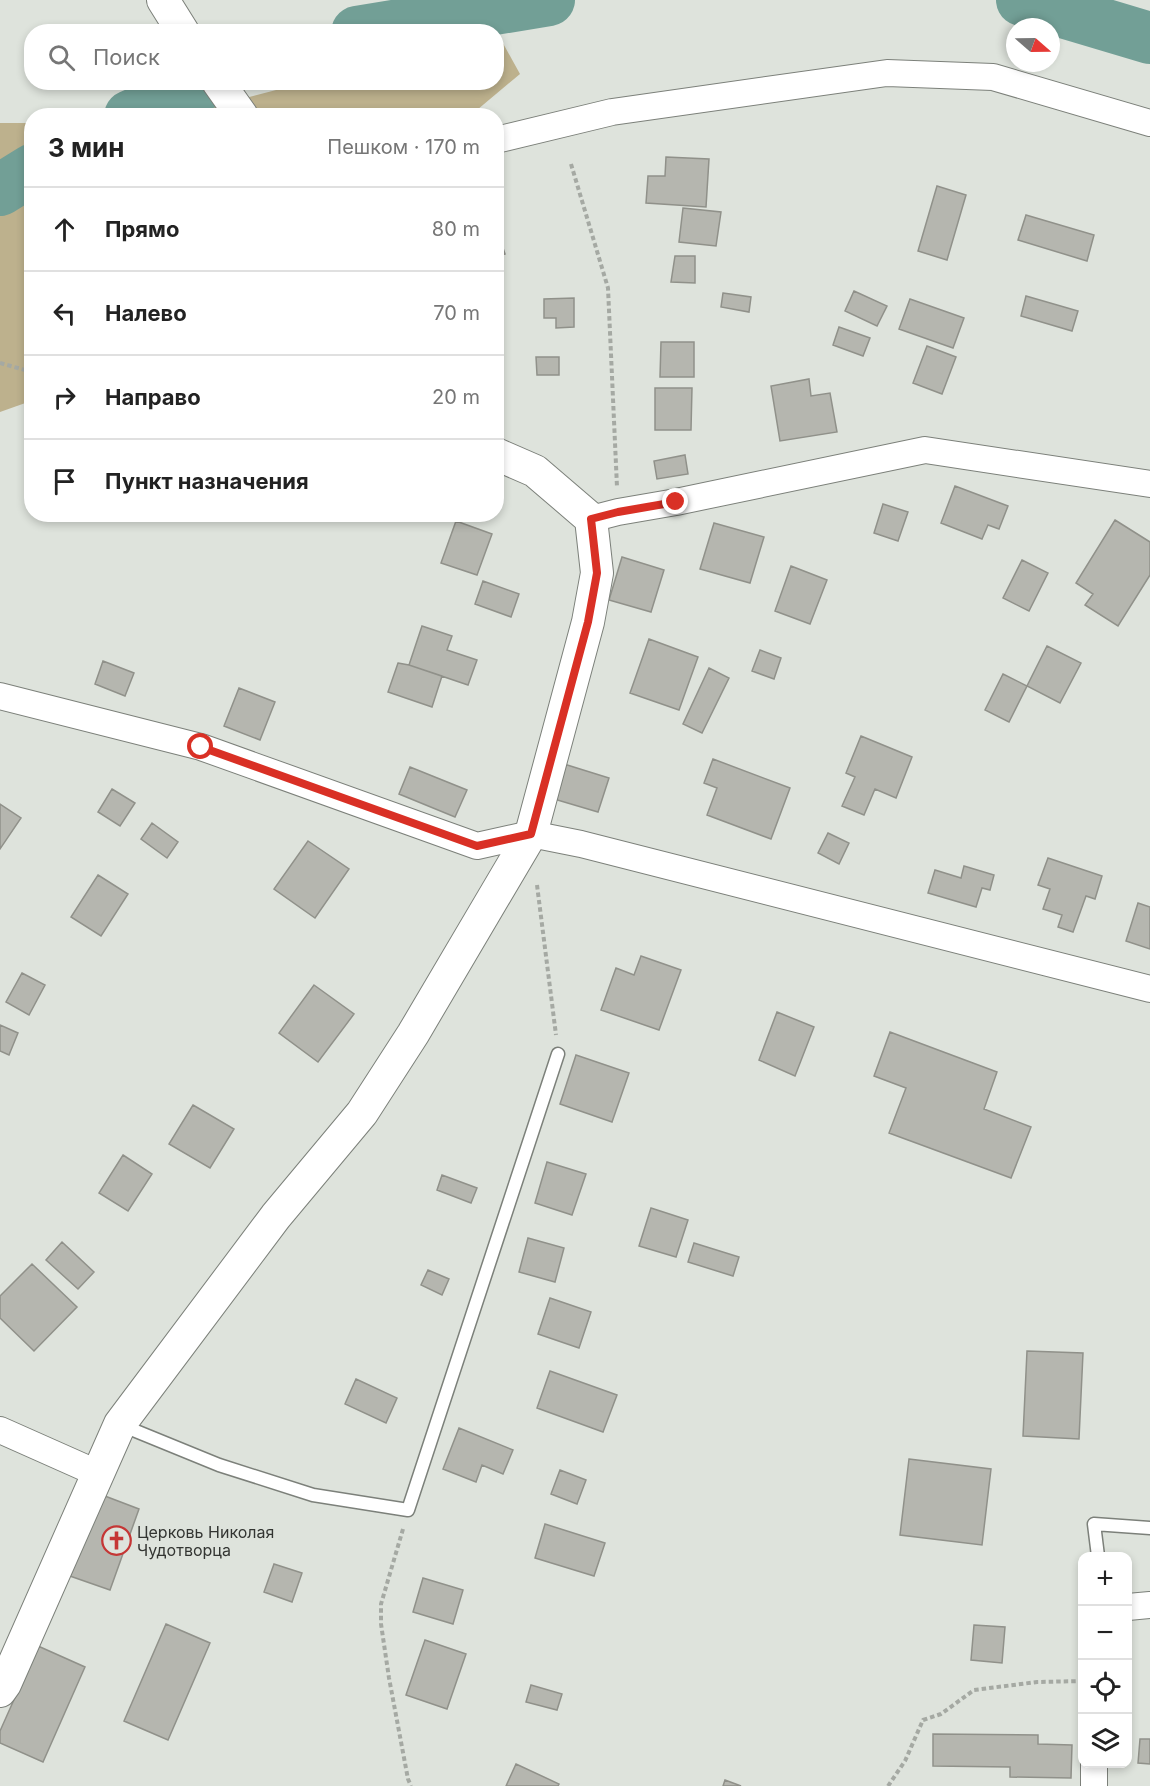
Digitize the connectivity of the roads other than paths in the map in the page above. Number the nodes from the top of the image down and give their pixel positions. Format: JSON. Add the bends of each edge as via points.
{"nodes":[{"id":1,"x":163,"y":0,"type":"edge"},
{"id":2,"x":178,"y":24,"type":"edge"},
{"id":3,"x":224,"y":90,"type":"edge"},
{"id":4,"x":236,"y":108,"type":"edge"},
{"id":5,"x":1150,"y":123,"type":"edge"},
{"id":6,"x":504,"y":138,"type":"edge"},
{"id":7,"x":504,"y":457,"type":"edge"},
{"id":8,"x":1150,"y":484,"type":"edge"},
{"id":9,"x":605,"y":515,"type":"junction"},
{"id":10,"x":0,"y":696,"type":"edge"},
{"id":11,"x":531,"y":834,"type":"junction"},
{"id":12,"x":1150,"y":989,"type":"edge"},
{"id":13,"x":558,"y":1054,"type":"road end"},
{"id":14,"x":120,"y":1424,"type":"junction"},
{"id":15,"x":0,"y":1430,"type":"edge"},
{"id":16,"x":99,"y":1474,"type":"junction"},
{"id":17,"x":1150,"y":1528,"type":"edge"},
{"id":18,"x":1097,"y":1552,"type":"edge"},
{"id":19,"x":1150,"y":1605,"type":"edge"},
{"id":20,"x":1132,"y":1607,"type":"edge"},
{"id":21,"x":0,"y":1691,"type":"edge"},
{"id":22,"x":1094,"y":1768,"type":"edge"},
{"id":23,"x":1094,"y":1786,"type":"edge"}],
"edges":[{"from":1,"to":2,"type":"street"},
{"from":3,"to":4,"type":"street"},
{"from":5,"to":6,"type":"street","via":[[993,77],[887,72],[612,112]]},
{"from":7,"to":9,"type":"street","via":[[535,471]]},
{"from":8,"to":9,"type":"street","via":[[925,450]]},
{"from":9,"to":11,"type":"street","via":[[588,622]]},
{"from":10,"to":11,"type":"street","via":[[201,747],[477,846]]},
{"from":11,"to":12,"type":"street"},
{"from":11,"to":14,"type":"street","via":[[362,1113],[276,1216]]},
{"from":13,"to":14,"type":"lane","via":[[408,1510],[313,1495],[219,1465]]},
{"from":14,"to":16,"type":"street"},
{"from":15,"to":16,"type":"street"},
{"from":16,"to":21,"type":"street"},
{"from":17,"to":18,"type":"lane","via":[[1094,1524]]},
{"from":19,"to":20,"type":"street"},
{"from":22,"to":23,"type":"street"}]}
